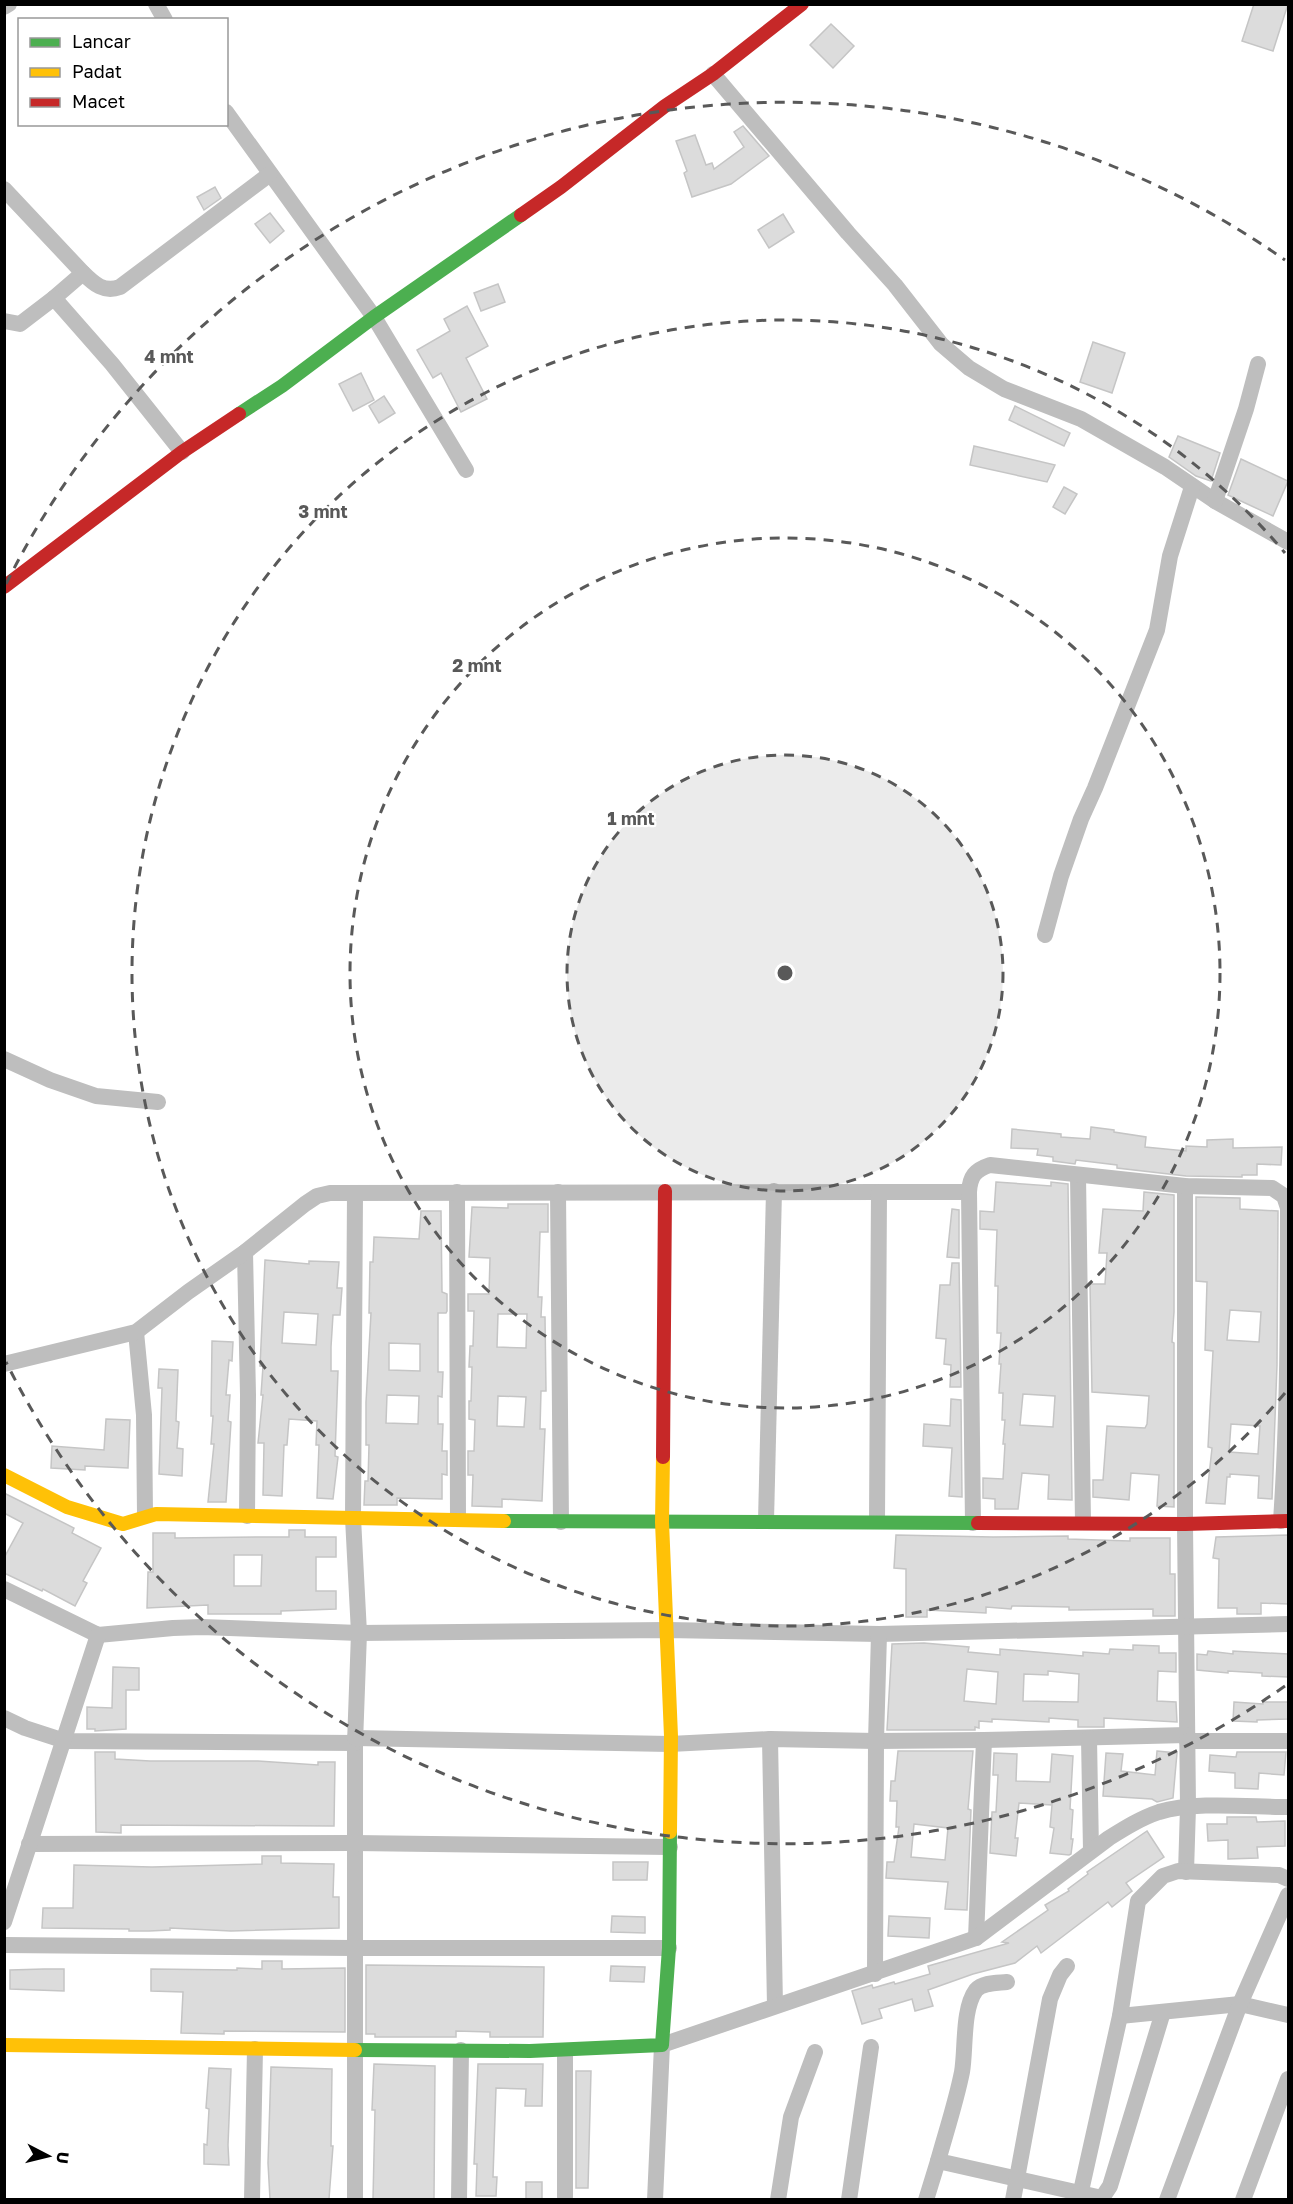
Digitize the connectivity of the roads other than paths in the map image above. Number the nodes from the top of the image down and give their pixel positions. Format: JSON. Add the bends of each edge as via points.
{"nodes":[{"id":1,"x":9,"y":4,"type":"edge"},
{"id":2,"x":156,"y":4,"type":"edge"},
{"id":3,"x":802,"y":4,"type":"edge"},
{"id":4,"x":4,"y":7,"type":"edge"},
{"id":5,"x":164,"y":18,"type":"edge"},
{"id":6,"x":712,"y":74,"type":"junction"},
{"id":7,"x":228,"y":115,"type":"edge"},
{"id":8,"x":270,"y":174,"type":"junction"},
{"id":9,"x":4,"y":189,"type":"edge"},
{"id":10,"x":83,"y":273,"type":"junction"},
{"id":11,"x":54,"y":298,"type":"junction"},
{"id":12,"x":374,"y":317,"type":"junction"},
{"id":13,"x":4,"y":321,"type":"edge"},
{"id":14,"x":1258,"y":364,"type":"dead end"},
{"id":15,"x":182,"y":452,"type":"junction"},
{"id":16,"x":466,"y":470,"type":"dead end"},
{"id":17,"x":1192,"y":487,"type":"junction"},
{"id":18,"x":1215,"y":501,"type":"junction"},
{"id":19,"x":1288,"y":542,"type":"edge"},
{"id":20,"x":4,"y":587,"type":"edge"},
{"id":21,"x":1045,"y":935,"type":"dead end"},
{"id":22,"x":4,"y":1059,"type":"edge"},
{"id":23,"x":158,"y":1102,"type":"dead end"},
{"id":24,"x":1078,"y":1175,"type":"junction"},
{"id":25,"x":1185,"y":1186,"type":"junction"},
{"id":26,"x":665,"y":1191,"type":"junction"},
{"id":27,"x":774,"y":1191,"type":"junction"},
{"id":28,"x":457,"y":1192,"type":"junction"},
{"id":29,"x":558,"y":1192,"type":"junction"},
{"id":30,"x":879,"y":1192,"type":"junction"},
{"id":31,"x":969,"y":1192,"type":"junction"},
{"id":32,"x":355,"y":1193,"type":"junction"},
{"id":33,"x":245,"y":1252,"type":"junction"},
{"id":34,"x":1288,"y":1306,"type":"edge"},
{"id":35,"x":136,"y":1332,"type":"junction"},
{"id":36,"x":4,"y":1364,"type":"edge"},
{"id":37,"x":4,"y":1475,"type":"edge"},
{"id":38,"x":145,"y":1515,"type":"junction"},
{"id":39,"x":247,"y":1516,"type":"junction"},
{"id":40,"x":353,"y":1518,"type":"junction"},
{"id":41,"x":458,"y":1520,"type":"junction"},
{"id":42,"x":766,"y":1521,"type":"junction"},
{"id":43,"x":877,"y":1521,"type":"junction"},
{"id":44,"x":1285,"y":1521,"type":"edge"},
{"id":45,"x":561,"y":1522,"type":"junction"},
{"id":46,"x":662,"y":1522,"type":"junction"},
{"id":47,"x":1083,"y":1522,"type":"junction"},
{"id":48,"x":973,"y":1523,"type":"junction"},
{"id":49,"x":1185,"y":1524,"type":"junction"},
{"id":50,"x":4,"y":1589,"type":"edge"},
{"id":51,"x":1288,"y":1624,"type":"edge"},
{"id":52,"x":1186,"y":1627,"type":"junction"},
{"id":53,"x":667,"y":1630,"type":"junction"},
{"id":54,"x":359,"y":1633,"type":"junction"},
{"id":55,"x":879,"y":1634,"type":"junction"},
{"id":56,"x":98,"y":1635,"type":"junction"},
{"id":57,"x":4,"y":1718,"type":"edge"},
{"id":58,"x":1089,"y":1737,"type":"junction"},
{"id":59,"x":1187,"y":1738,"type":"junction"},
{"id":60,"x":770,"y":1739,"type":"junction"},
{"id":61,"x":355,"y":1740,"type":"junction"},
{"id":62,"x":984,"y":1740,"type":"junction"},
{"id":63,"x":65,"y":1741,"type":"junction"},
{"id":64,"x":876,"y":1741,"type":"junction"},
{"id":65,"x":1288,"y":1741,"type":"edge"},
{"id":66,"x":670,"y":1744,"type":"junction"},
{"id":67,"x":1188,"y":1807,"type":"junction"},
{"id":68,"x":1288,"y":1808,"type":"edge"},
{"id":69,"x":354,"y":1843,"type":"junction"},
{"id":70,"x":29,"y":1844,"type":"junction"},
{"id":71,"x":670,"y":1847,"type":"junction"},
{"id":72,"x":1090,"y":1851,"type":"junction"},
{"id":73,"x":1186,"y":1872,"type":"junction"},
{"id":74,"x":1288,"y":1879,"type":"edge"},
{"id":75,"x":1288,"y":1895,"type":"edge"},
{"id":76,"x":4,"y":1922,"type":"edge"},
{"id":77,"x":976,"y":1938,"type":"junction"},
{"id":78,"x":4,"y":1945,"type":"edge"},
{"id":79,"x":354,"y":1948,"type":"junction"},
{"id":80,"x":669,"y":1948,"type":"junction"},
{"id":81,"x":1067,"y":1965,"type":"dead end"},
{"id":82,"x":874,"y":1974,"type":"junction"},
{"id":83,"x":1006,"y":1982,"type":"dead end"},
{"id":84,"x":1240,"y":2004,"type":"junction"},
{"id":85,"x":775,"y":2006,"type":"junction"},
{"id":86,"x":1163,"y":2012,"type":"junction"},
{"id":87,"x":1288,"y":2015,"type":"edge"},
{"id":88,"x":1120,"y":2016,"type":"junction"},
{"id":89,"x":4,"y":2045,"type":"edge"},
{"id":90,"x":662,"y":2045,"type":"junction"},
{"id":91,"x":871,"y":2047,"type":"dead end"},
{"id":92,"x":255,"y":2049,"type":"junction"},
{"id":93,"x":354,"y":2049,"type":"junction"},
{"id":94,"x":461,"y":2050,"type":"junction"},
{"id":95,"x":565,"y":2051,"type":"junction"},
{"id":96,"x":815,"y":2052,"type":"dead end"},
{"id":97,"x":1288,"y":2079,"type":"edge"},
{"id":98,"x":938,"y":2162,"type":"junction"},
{"id":99,"x":1018,"y":2178,"type":"junction"},
{"id":100,"x":565,"y":2197,"type":"dead end"},
{"id":101,"x":1079,"y":2197,"type":"edge"},
{"id":102,"x":252,"y":2199,"type":"edge"},
{"id":103,"x":355,"y":2199,"type":"edge"},
{"id":104,"x":459,"y":2199,"type":"edge"},
{"id":105,"x":655,"y":2199,"type":"edge"},
{"id":106,"x":778,"y":2199,"type":"edge"},
{"id":107,"x":849,"y":2199,"type":"edge"},
{"id":108,"x":927,"y":2199,"type":"edge"},
{"id":109,"x":1013,"y":2199,"type":"edge"},
{"id":110,"x":1167,"y":2199,"type":"edge"},
{"id":111,"x":1243,"y":2199,"type":"edge"}],
"edges":[{"from":1,"to":4,"type":"street"},
{"from":2,"to":5,"type":"street"},
{"from":3,"to":6,"type":"street"},
{"from":6,"to":12,"type":"street","via":[[561,187]]},
{"from":6,"to":17,"type":"street","via":[[895,285],[941,344],[969,368],[1004,389],[1081,419]]},
{"from":7,"to":8,"type":"street"},
{"from":8,"to":10,"type":"street","via":[[120,287],[101,288]]},
{"from":8,"to":12,"type":"street"},
{"from":9,"to":10,"type":"street"},
{"from":10,"to":11,"type":"street"},
{"from":11,"to":13,"type":"street","via":[[20,324]]},
{"from":11,"to":15,"type":"street"},
{"from":12,"to":15,"type":"street","via":[[282,386]]},
{"from":12,"to":16,"type":"street"},
{"from":14,"to":18,"type":"street"},
{"from":15,"to":20,"type":"street"},
{"from":17,"to":18,"type":"street"},
{"from":17,"to":21,"type":"street","via":[[1170,556],[1157,630],[1081,819]]},
{"from":18,"to":19,"type":"street"},
{"from":22,"to":23,"type":"street","via":[[96,1096]]},
{"from":24,"to":25,"type":"street"},
{"from":24,"to":31,"type":"street","via":[[990,1165],[973,1175]]},
{"from":24,"to":47,"type":"street"},
{"from":25,"to":34,"type":"street","via":[[1272,1188],[1284,1196],[1288,1208]]},
{"from":25,"to":49,"type":"street"},
{"from":26,"to":27,"type":"street"},
{"from":26,"to":29,"type":"street"},
{"from":26,"to":46,"type":"street"},
{"from":27,"to":30,"type":"street"},
{"from":27,"to":42,"type":"street"},
{"from":28,"to":29,"type":"street"},
{"from":28,"to":32,"type":"street"},
{"from":28,"to":41,"type":"street"},
{"from":29,"to":45,"type":"street"},
{"from":30,"to":31,"type":"street"},
{"from":30,"to":43,"type":"street"},
{"from":31,"to":48,"type":"street"},
{"from":32,"to":33,"type":"street","via":[[317,1196]]},
{"from":32,"to":40,"type":"street"},
{"from":33,"to":35,"type":"street"},
{"from":33,"to":39,"type":"street"},
{"from":34,"to":44,"type":"street"},
{"from":35,"to":36,"type":"street"},
{"from":35,"to":38,"type":"street","via":[[144,1415]]},
{"from":37,"to":38,"type":"street","via":[[67,1507],[123,1524]]},
{"from":38,"to":39,"type":"street"},
{"from":39,"to":40,"type":"street"},
{"from":40,"to":41,"type":"street"},
{"from":40,"to":54,"type":"street"},
{"from":41,"to":45,"type":"street"},
{"from":42,"to":43,"type":"street"},
{"from":42,"to":46,"type":"street"},
{"from":43,"to":48,"type":"street"},
{"from":44,"to":49,"type":"street"},
{"from":45,"to":46,"type":"street"},
{"from":46,"to":53,"type":"street"},
{"from":47,"to":48,"type":"street"},
{"from":47,"to":49,"type":"street"},
{"from":49,"to":52,"type":"street"},
{"from":50,"to":56,"type":"street"},
{"from":51,"to":52,"type":"street"},
{"from":52,"to":55,"type":"street"},
{"from":52,"to":59,"type":"street"},
{"from":53,"to":54,"type":"street"},
{"from":53,"to":55,"type":"street"},
{"from":53,"to":66,"type":"street"},
{"from":54,"to":56,"type":"street","via":[[202,1627]]},
{"from":54,"to":61,"type":"street"},
{"from":55,"to":64,"type":"street"},
{"from":56,"to":63,"type":"street"},
{"from":57,"to":63,"type":"street"},
{"from":58,"to":59,"type":"street"},
{"from":58,"to":62,"type":"street"},
{"from":58,"to":72,"type":"street"},
{"from":59,"to":65,"type":"street"},
{"from":59,"to":67,"type":"street"},
{"from":60,"to":64,"type":"street"},
{"from":60,"to":66,"type":"street"},
{"from":60,"to":85,"type":"street"},
{"from":61,"to":63,"type":"street"},
{"from":61,"to":66,"type":"street"},
{"from":61,"to":69,"type":"street"},
{"from":62,"to":64,"type":"street"},
{"from":62,"to":77,"type":"street"},
{"from":63,"to":70,"type":"street"},
{"from":64,"to":82,"type":"street"},
{"from":66,"to":71,"type":"street"},
{"from":67,"to":68,"type":"street"},
{"from":67,"to":72,"type":"street","via":[[1171,1809],[1130,1825]]},
{"from":67,"to":73,"type":"street"},
{"from":69,"to":70,"type":"street"},
{"from":69,"to":71,"type":"street"},
{"from":69,"to":79,"type":"street"},
{"from":70,"to":76,"type":"street"},
{"from":71,"to":80,"type":"street"},
{"from":72,"to":77,"type":"street"},
{"from":73,"to":74,"type":"street","via":[[1279,1875]]},
{"from":73,"to":88,"type":"street","via":[[1164,1876],[1138,1901]]},
{"from":75,"to":84,"type":"street"},
{"from":77,"to":82,"type":"street"},
{"from":78,"to":79,"type":"street"},
{"from":79,"to":80,"type":"street"},
{"from":79,"to":93,"type":"street"},
{"from":80,"to":90,"type":"street"},
{"from":81,"to":99,"type":"street","via":[[1050,1999]]},
{"from":82,"to":85,"type":"street"},
{"from":83,"to":98,"type":"street","via":[[984,1984],[973,1997],[962,2071]]},
{"from":84,"to":86,"type":"street"},
{"from":84,"to":87,"type":"street"},
{"from":84,"to":110,"type":"street"},
{"from":85,"to":90,"type":"street"},
{"from":86,"to":88,"type":"street"},
{"from":86,"to":101,"type":"street","via":[[1110,2186],[1102,2198]]},
{"from":88,"to":101,"type":"street"},
{"from":89,"to":92,"type":"street"},
{"from":90,"to":95,"type":"street"},
{"from":90,"to":105,"type":"street"},
{"from":91,"to":107,"type":"street"},
{"from":92,"to":93,"type":"street"},
{"from":92,"to":102,"type":"street"},
{"from":93,"to":94,"type":"street"},
{"from":93,"to":103,"type":"street"},
{"from":94,"to":95,"type":"street"},
{"from":94,"to":104,"type":"street"},
{"from":95,"to":100,"type":"street"},
{"from":96,"to":106,"type":"street","via":[[791,2117]]},
{"from":97,"to":111,"type":"street"},
{"from":98,"to":99,"type":"street"},
{"from":98,"to":108,"type":"street"},
{"from":99,"to":101,"type":"street"},
{"from":99,"to":109,"type":"street"}]}
